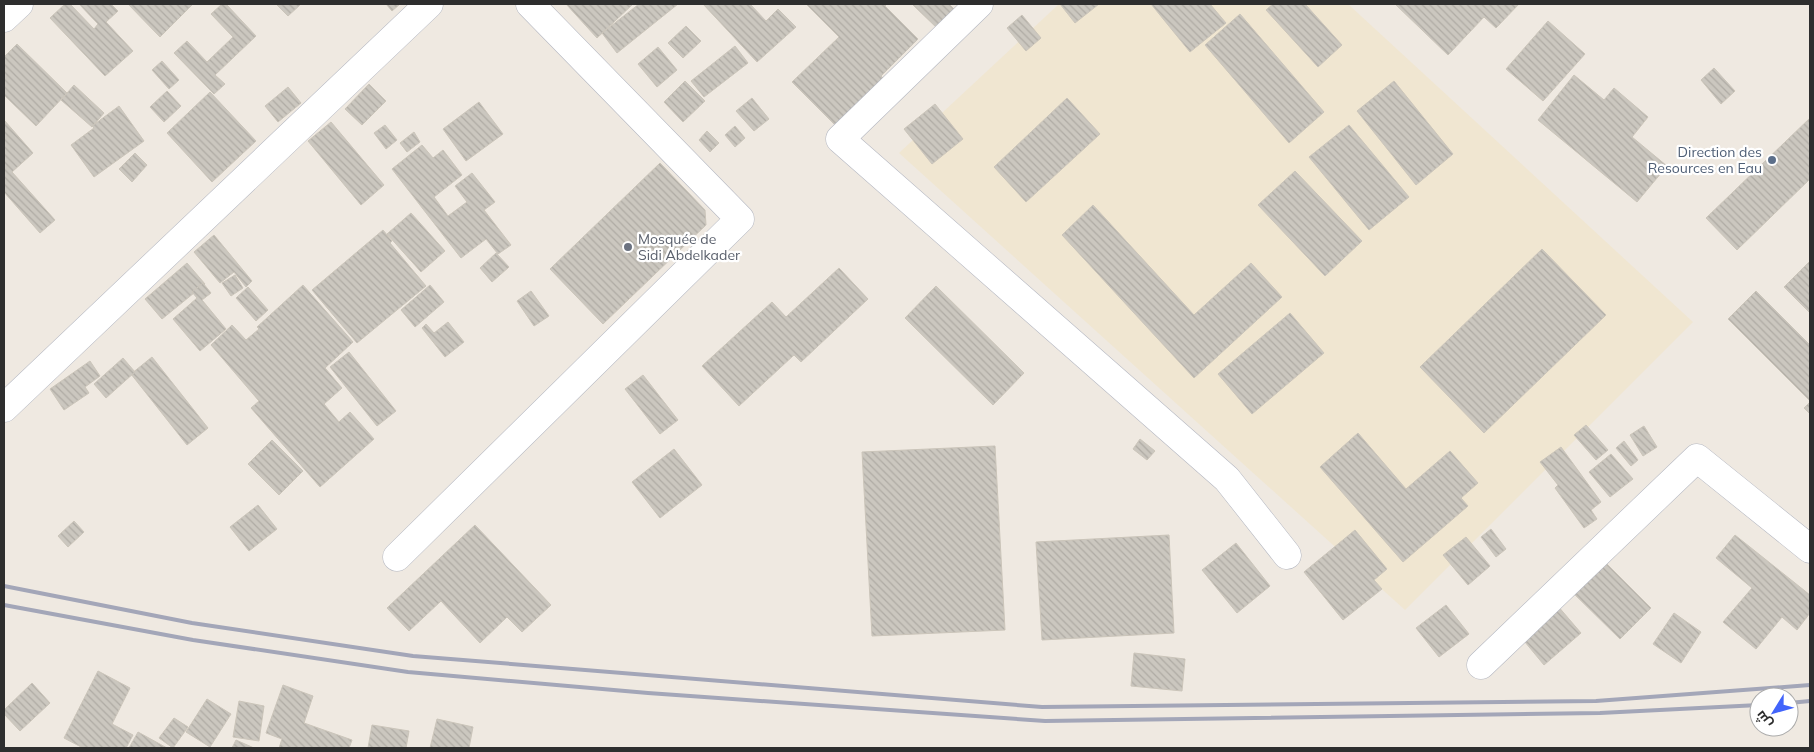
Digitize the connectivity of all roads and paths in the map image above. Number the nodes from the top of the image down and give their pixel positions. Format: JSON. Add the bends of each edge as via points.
{"nodes":[{"id":1,"x":18,"y":4,"type":"edge"},
{"id":2,"x":429,"y":4,"type":"edge"},
{"id":3,"x":530,"y":4,"type":"edge"},
{"id":4,"x":979,"y":4,"type":"edge"},
{"id":5,"x":4,"y":18,"type":"edge"},
{"id":6,"x":4,"y":408,"type":"edge"},
{"id":7,"x":1810,"y":549,"type":"edge"},
{"id":8,"x":1287,"y":555,"type":"dead end"},
{"id":9,"x":397,"y":557,"type":"dead end"},
{"id":10,"x":1481,"y":665,"type":"dead end"}],
"edges":[{"from":1,"to":5,"type":"street"},
{"from":2,"to":6,"type":"street"},
{"from":3,"to":9,"type":"street","via":[[740,220]]},
{"from":4,"to":8,"type":"street","via":[[840,139],[1227,479]]},
{"from":7,"to":10,"type":"street","via":[[1697,458]]}]}
